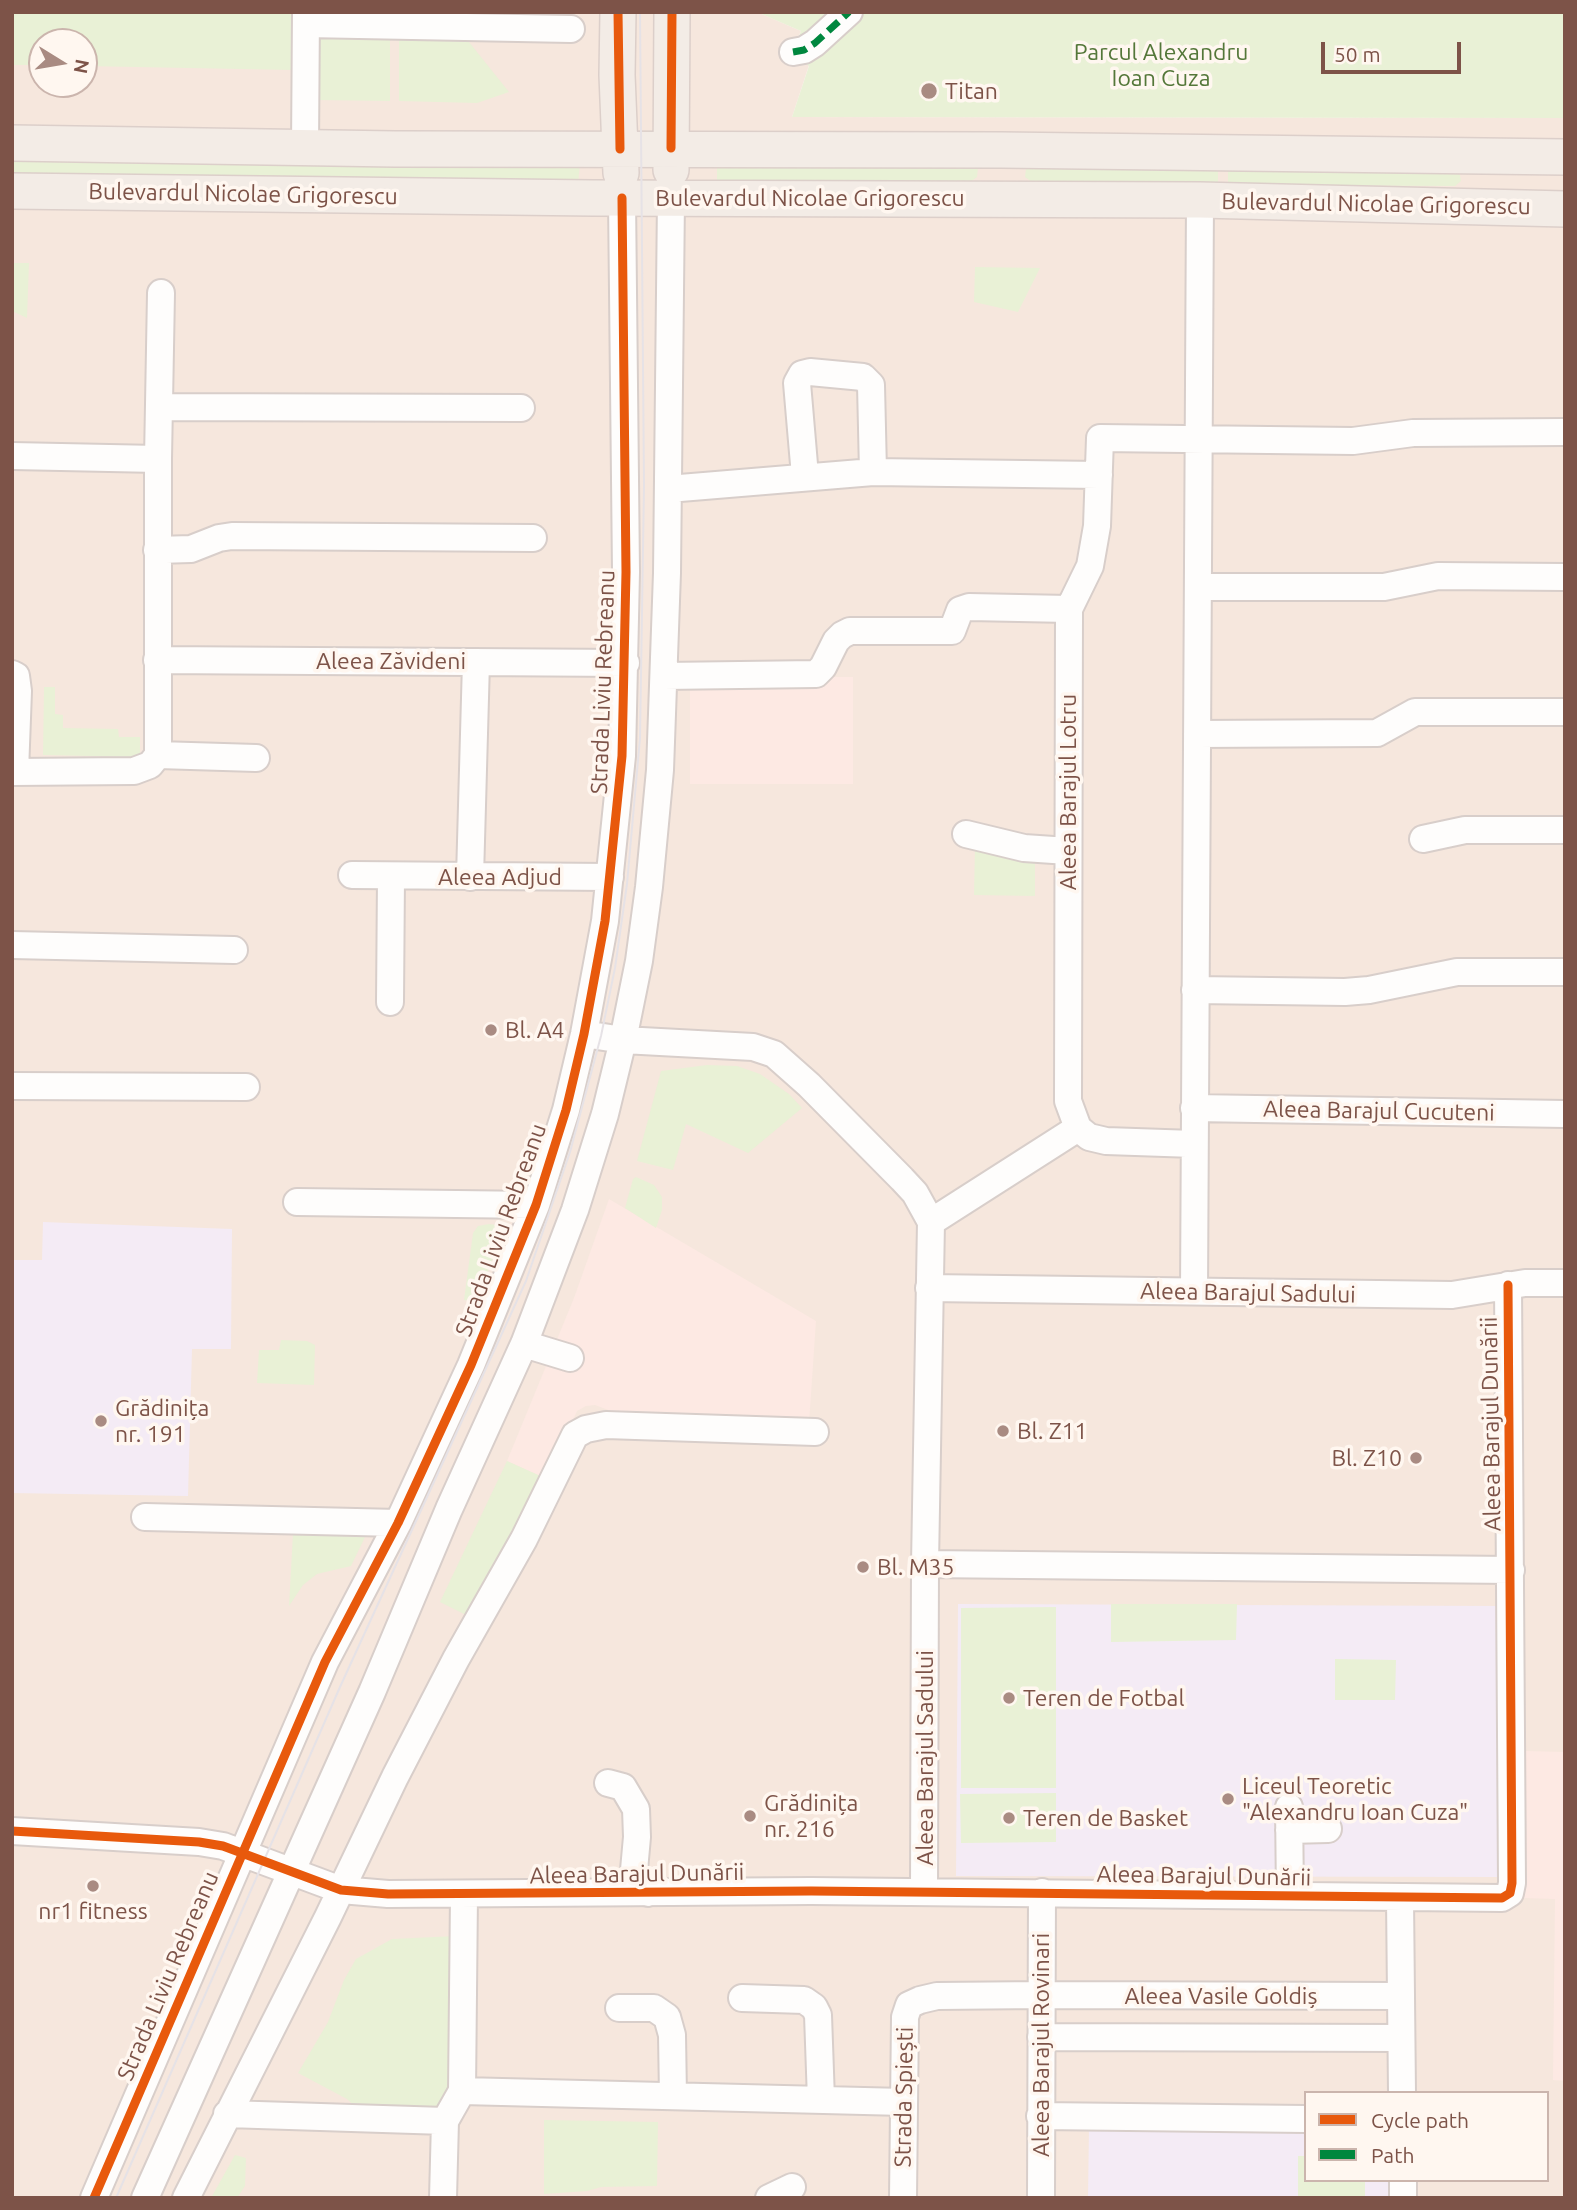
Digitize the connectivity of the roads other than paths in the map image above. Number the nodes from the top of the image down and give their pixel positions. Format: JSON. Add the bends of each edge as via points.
{"nodes":[{"id":1,"x":618,"y":12,"type":"edge"},
{"id":2,"x":672,"y":12,"type":"edge"},
{"id":3,"x":849,"y":12,"type":"edge"},
{"id":4,"x":306,"y":18,"type":"edge"},
{"id":5,"x":571,"y":29,"type":"dead end"},
{"id":6,"x":793,"y":52,"type":"dead end"},
{"id":7,"x":12,"y":143,"type":"edge"},
{"id":8,"x":305,"y":147,"type":"junction"},
{"id":9,"x":671,"y":148,"type":"junction"},
{"id":10,"x":620,"y":149,"type":"junction"},
{"id":11,"x":1565,"y":157,"type":"edge"},
{"id":12,"x":12,"y":191,"type":"edge"},
{"id":13,"x":622,"y":198,"type":"junction"},
{"id":14,"x":671,"y":198,"type":"junction"},
{"id":15,"x":1200,"y":200,"type":"junction"},
{"id":16,"x":1565,"y":209,"type":"edge"},
{"id":17,"x":161,"y":293,"type":"dead end"},
{"id":18,"x":159,"y":407,"type":"junction"},
{"id":19,"x":521,"y":408,"type":"dead end"},
{"id":20,"x":1565,"y":432,"type":"edge"},
{"id":21,"x":1199,"y":439,"type":"junction"},
{"id":22,"x":12,"y":456,"type":"edge"},
{"id":23,"x":158,"y":459,"type":"junction"},
{"id":24,"x":873,"y":472,"type":"junction"},
{"id":25,"x":1099,"y":475,"type":"junction"},
{"id":26,"x":804,"y":476,"type":"junction"},
{"id":27,"x":668,"y":488,"type":"junction"},
{"id":28,"x":533,"y":538,"type":"dead end"},
{"id":29,"x":157,"y":550,"type":"junction"},
{"id":30,"x":1565,"y":577,"type":"edge"},
{"id":31,"x":1198,"y":587,"type":"junction"},
{"id":32,"x":1069,"y":609,"type":"junction"},
{"id":33,"x":157,"y":660,"type":"junction"},
{"id":34,"x":476,"y":662,"type":"junction"},
{"id":35,"x":626,"y":663,"type":"junction"},
{"id":36,"x":12,"y":674,"type":"edge"},
{"id":37,"x":664,"y":676,"type":"junction"},
{"id":38,"x":1565,"y":712,"type":"edge"},
{"id":39,"x":1197,"y":734,"type":"junction"},
{"id":40,"x":158,"y":755,"type":"junction"},
{"id":41,"x":256,"y":758,"type":"dead end"},
{"id":42,"x":13,"y":772,"type":"edge"},
{"id":43,"x":1565,"y":830,"type":"edge"},
{"id":44,"x":966,"y":834,"type":"dead end"},
{"id":45,"x":1423,"y":839,"type":"dead end"},
{"id":46,"x":1068,"y":850,"type":"junction"},
{"id":47,"x":352,"y":875,"type":"dead end"},
{"id":48,"x":391,"y":877,"type":"junction"},
{"id":49,"x":470,"y":877,"type":"junction"},
{"id":50,"x":610,"y":877,"type":"junction"},
{"id":51,"x":12,"y":945,"type":"edge"},
{"id":52,"x":234,"y":950,"type":"dead end"},
{"id":53,"x":1565,"y":972,"type":"edge"},
{"id":54,"x":1195,"y":990,"type":"junction"},
{"id":55,"x":390,"y":1002,"type":"dead end"},
{"id":56,"x":584,"y":1034,"type":"junction"},
{"id":57,"x":624,"y":1040,"type":"junction"},
{"id":58,"x":12,"y":1086,"type":"edge"},
{"id":59,"x":246,"y":1087,"type":"dead end"},
{"id":60,"x":1194,"y":1108,"type":"junction"},
{"id":61,"x":1565,"y":1114,"type":"edge"},
{"id":62,"x":1079,"y":1128,"type":"junction"},
{"id":63,"x":1194,"y":1144,"type":"junction"},
{"id":64,"x":297,"y":1202,"type":"dead end"},
{"id":65,"x":536,"y":1205,"type":"junction"},
{"id":66,"x":931,"y":1222,"type":"junction"},
{"id":67,"x":1565,"y":1283,"type":"edge"},
{"id":68,"x":1508,"y":1285,"type":"junction"},
{"id":69,"x":929,"y":1288,"type":"junction"},
{"id":70,"x":1194,"y":1291,"type":"junction"},
{"id":71,"x":524,"y":1344,"type":"junction"},
{"id":72,"x":570,"y":1358,"type":"dead end"},
{"id":73,"x":815,"y":1432,"type":"dead end"},
{"id":74,"x":145,"y":1517,"type":"dead end"},
{"id":75,"x":398,"y":1523,"type":"junction"},
{"id":76,"x":925,"y":1564,"type":"junction"},
{"id":77,"x":1511,"y":1570,"type":"junction"},
{"id":78,"x":608,"y":1783,"type":"dead end"},
{"id":79,"x":1328,"y":1829,"type":"dead end"},
{"id":80,"x":12,"y":1831,"type":"edge"},
{"id":81,"x":238,"y":1863,"type":"junction"},
{"id":82,"x":292,"y":1873,"type":"junction"},
{"id":83,"x":341,"y":1890,"type":"junction"},
{"id":84,"x":924,"y":1891,"type":"junction"},
{"id":85,"x":1042,"y":1892,"type":"junction"},
{"id":86,"x":648,"y":1893,"type":"junction"},
{"id":87,"x":464,"y":1895,"type":"junction"},
{"id":88,"x":1290,"y":1896,"type":"junction"},
{"id":89,"x":1400,"y":1899,"type":"junction"},
{"id":90,"x":1042,"y":1995,"type":"junction"},
{"id":91,"x":1401,"y":1996,"type":"junction"},
{"id":92,"x":742,"y":1998,"type":"dead end"},
{"id":93,"x":619,"y":2008,"type":"dead end"},
{"id":94,"x":1041,"y":2037,"type":"junction"},
{"id":95,"x":1401,"y":2038,"type":"junction"},
{"id":96,"x":462,"y":2091,"type":"junction"},
{"id":97,"x":1402,"y":2091,"type":"edge"},
{"id":98,"x":673,"y":2096,"type":"junction"},
{"id":99,"x":821,"y":2100,"type":"junction"},
{"id":100,"x":904,"y":2102,"type":"junction"},
{"id":101,"x":227,"y":2114,"type":"junction"},
{"id":102,"x":1040,"y":2116,"type":"junction"},
{"id":103,"x":1304,"y":2119,"type":"edge"},
{"id":104,"x":444,"y":2121,"type":"junction"},
{"id":105,"x":94,"y":2198,"type":"edge"},
{"id":106,"x":145,"y":2198,"type":"edge"},
{"id":107,"x":186,"y":2198,"type":"edge"},
{"id":108,"x":443,"y":2198,"type":"edge"},
{"id":109,"x":903,"y":2198,"type":"edge"},
{"id":110,"x":1041,"y":2198,"type":"edge"}],
"edges":[{"from":1,"to":10,"type":"main road","name":"Strada Liviu Rebreanu"},
{"from":2,"to":9,"type":"main road"},
{"from":3,"to":6,"type":"street","via":[[815,43]]},
{"from":4,"to":5,"type":"street"},
{"from":4,"to":8,"type":"street"},
{"from":7,"to":8,"type":"main road","name":"Bulevardul Nicolae Grigorescu"},
{"from":8,"to":10,"type":"main road","name":"Bulevardul Nicolae Grigorescu"},
{"from":9,"to":10,"type":"main road","name":"Bulevardul Nicolae Grigorescu"},
{"from":9,"to":11,"type":"main road","name":"Bulevardul Nicolae Grigorescu"},
{"from":9,"to":14,"type":"main road"},
{"from":10,"to":13,"type":"main road","name":"Strada Liviu Rebreanu"},
{"from":12,"to":13,"type":"main road","name":"Bulevardul Nicolae Grigorescu"},
{"from":13,"to":14,"type":"main road","name":"Bulevardul Nicolae Grigorescu"},
{"from":13,"to":35,"type":"street","name":"Strada Liviu Rebreanu"},
{"from":14,"to":15,"type":"main road","name":"Bulevardul Nicolae Grigorescu"},
{"from":14,"to":27,"type":"street"},
{"from":15,"to":16,"type":"main road","name":"Bulevardul Nicolae Grigorescu"},
{"from":15,"to":21,"type":"street"},
{"from":17,"to":18,"type":"street"},
{"from":18,"to":19,"type":"street"},
{"from":18,"to":23,"type":"street"},
{"from":20,"to":21,"type":"street","via":[[1413,433],[1353,441]]},
{"from":21,"to":25,"type":"street","name":"Aleea Barajul Lotru","via":[[1100,438]]},
{"from":21,"to":31,"type":"street"},
{"from":22,"to":23,"type":"street"},
{"from":23,"to":29,"type":"street"},
{"from":24,"to":25,"type":"street"},
{"from":24,"to":26,"type":"street"},
{"from":24,"to":26,"type":"street","via":[[871,385],[863,377],[810,372],[802,374],[797,383]]},
{"from":25,"to":32,"type":"street","name":"Aleea Barajul Lotru","via":[[1090,566]]},
{"from":26,"to":27,"type":"street"},
{"from":27,"to":37,"type":"street"},
{"from":28,"to":29,"type":"street","via":[[232,536],[191,549]]},
{"from":29,"to":33,"type":"street"},
{"from":30,"to":31,"type":"street","via":[[1438,576],[1384,587]]},
{"from":31,"to":39,"type":"street"},
{"from":32,"to":37,"type":"street","via":[[969,607],[960,610],[952,631],[850,632],[836,641],[816,674]]},
{"from":32,"to":46,"type":"street","name":"Aleea Barajul Lotru"},
{"from":33,"to":34,"type":"street","name":"Aleea Zăvideni"},
{"from":33,"to":40,"type":"street"},
{"from":34,"to":35,"type":"street","name":"Aleea Zăvideni"},
{"from":34,"to":49,"type":"street"},
{"from":35,"to":50,"type":"street","name":"Strada Liviu Rebreanu"},
{"from":36,"to":42,"type":"street","via":[[18,691]]},
{"from":37,"to":57,"type":"street","via":[[649,887]]},
{"from":38,"to":39,"type":"street","via":[[1415,712],[1377,733]]},
{"from":39,"to":54,"type":"street"},
{"from":40,"to":41,"type":"street"},
{"from":40,"to":42,"type":"street","via":[[150,765],[134,771]]},
{"from":43,"to":45,"type":"street","via":[[1465,830]]},
{"from":44,"to":46,"type":"street","via":[[1024,848]]},
{"from":46,"to":62,"type":"street","name":"Aleea Barajul Lotru","via":[[1066,1084]]},
{"from":47,"to":48,"type":"street","name":"Aleea Adjud"},
{"from":48,"to":49,"type":"street","name":"Aleea Adjud"},
{"from":48,"to":55,"type":"street"},
{"from":49,"to":50,"type":"street","name":"Aleea Adjud"},
{"from":50,"to":56,"type":"street","name":"Strada Liviu Rebreanu"},
{"from":51,"to":52,"type":"street"},
{"from":53,"to":54,"type":"street","via":[[1457,972],[1345,992]]},
{"from":54,"to":60,"type":"street"},
{"from":56,"to":57,"type":"street"},
{"from":56,"to":65,"type":"street","name":"Strada Liviu Rebreanu"},
{"from":57,"to":66,"type":"street","via":[[753,1047],[774,1054],[902,1179]]},
{"from":57,"to":71,"type":"street","via":[[593,1155]]},
{"from":58,"to":59,"type":"street"},
{"from":60,"to":61,"type":"street","name":"Aleea Barajul Cucuteni"},
{"from":60,"to":63,"type":"street"},
{"from":62,"to":63,"type":"street","via":[[1089,1137],[1106,1141]]},
{"from":62,"to":66,"type":"street"},
{"from":63,"to":70,"type":"street"},
{"from":64,"to":65,"type":"street"},
{"from":65,"to":75,"type":"street","name":"Strada Liviu Rebreanu","via":[[471,1365]]},
{"from":66,"to":69,"type":"street","name":"Aleea Barajul Sadului"},
{"from":67,"to":68,"type":"street","name":"Aleea Barajul Sadului"},
{"from":68,"to":70,"type":"street","name":"Aleea Barajul Sadului","via":[[1452,1295]]},
{"from":68,"to":77,"type":"street","name":"Aleea Barajul Dunării"},
{"from":69,"to":70,"type":"street","name":"Aleea Barajul Sadului"},
{"from":69,"to":76,"type":"street","name":"Aleea Barajul Sadului"},
{"from":71,"to":72,"type":"street"},
{"from":71,"to":82,"type":"street"},
{"from":73,"to":83,"type":"street","via":[[606,1425],[575,1435]]},
{"from":74,"to":75,"type":"street"},
{"from":75,"to":81,"type":"street","name":"Strada Liviu Rebreanu","via":[[326,1662]]},
{"from":76,"to":77,"type":"street"},
{"from":76,"to":84,"type":"street","name":"Aleea Barajul Sadului"},
{"from":77,"to":89,"type":"street","name":"Aleea Barajul Dunării","via":[[1510,1893],[1502,1898]]},
{"from":78,"to":86,"type":"street","via":[[623,1787],[636,1809],[634,1870],[638,1885]]},
{"from":79,"to":88,"type":"street","via":[[1289,1819]]},
{"from":80,"to":81,"type":"street","name":"Aleea Barajul Dunării","via":[[211,1844]]},
{"from":81,"to":82,"type":"street","name":"Aleea Barajul Dunării"},
{"from":81,"to":105,"type":"street","name":"Strada Liviu Rebreanu"},
{"from":82,"to":83,"type":"street","name":"Aleea Barajul Dunării"},
{"from":82,"to":106,"type":"street"},
{"from":83,"to":87,"type":"street","name":"Aleea Barajul Dunării"},
{"from":83,"to":101,"type":"street"},
{"from":84,"to":85,"type":"street","name":"Aleea Barajul Dunării"},
{"from":84,"to":86,"type":"street","name":"Aleea Barajul Dunării"},
{"from":85,"to":88,"type":"street","name":"Aleea Barajul Dunării"},
{"from":85,"to":90,"type":"street","name":"Aleea Barajul Rovinari"},
{"from":86,"to":87,"type":"street","name":"Aleea Barajul Dunării"},
{"from":87,"to":96,"type":"street"},
{"from":88,"to":89,"type":"street","name":"Aleea Barajul Dunării"},
{"from":89,"to":91,"type":"street"},
{"from":90,"to":91,"type":"street","name":"Aleea Vasile Goldiș"},
{"from":90,"to":94,"type":"street","name":"Aleea Barajul Rovinari"},
{"from":90,"to":100,"type":"street","name":"Strada Spiești","via":[[937,1996],[909,2005]]},
{"from":91,"to":95,"type":"street"},
{"from":92,"to":99,"type":"street","via":[[804,2000],[814,2007]]},
{"from":93,"to":98,"type":"street","via":[[654,2008],[667,2017],[672,2035]]},
{"from":94,"to":95,"type":"street"},
{"from":94,"to":102,"type":"street","name":"Aleea Barajul Rovinari"},
{"from":95,"to":97,"type":"street"},
{"from":96,"to":98,"type":"street"},
{"from":96,"to":104,"type":"street"},
{"from":98,"to":99,"type":"street"},
{"from":99,"to":100,"type":"street"},
{"from":100,"to":109,"type":"street","name":"Strada Spiești"},
{"from":101,"to":104,"type":"street"},
{"from":101,"to":107,"type":"street"},
{"from":102,"to":103,"type":"street"},
{"from":102,"to":110,"type":"street","name":"Aleea Barajul Rovinari"},
{"from":104,"to":108,"type":"street"}]}
